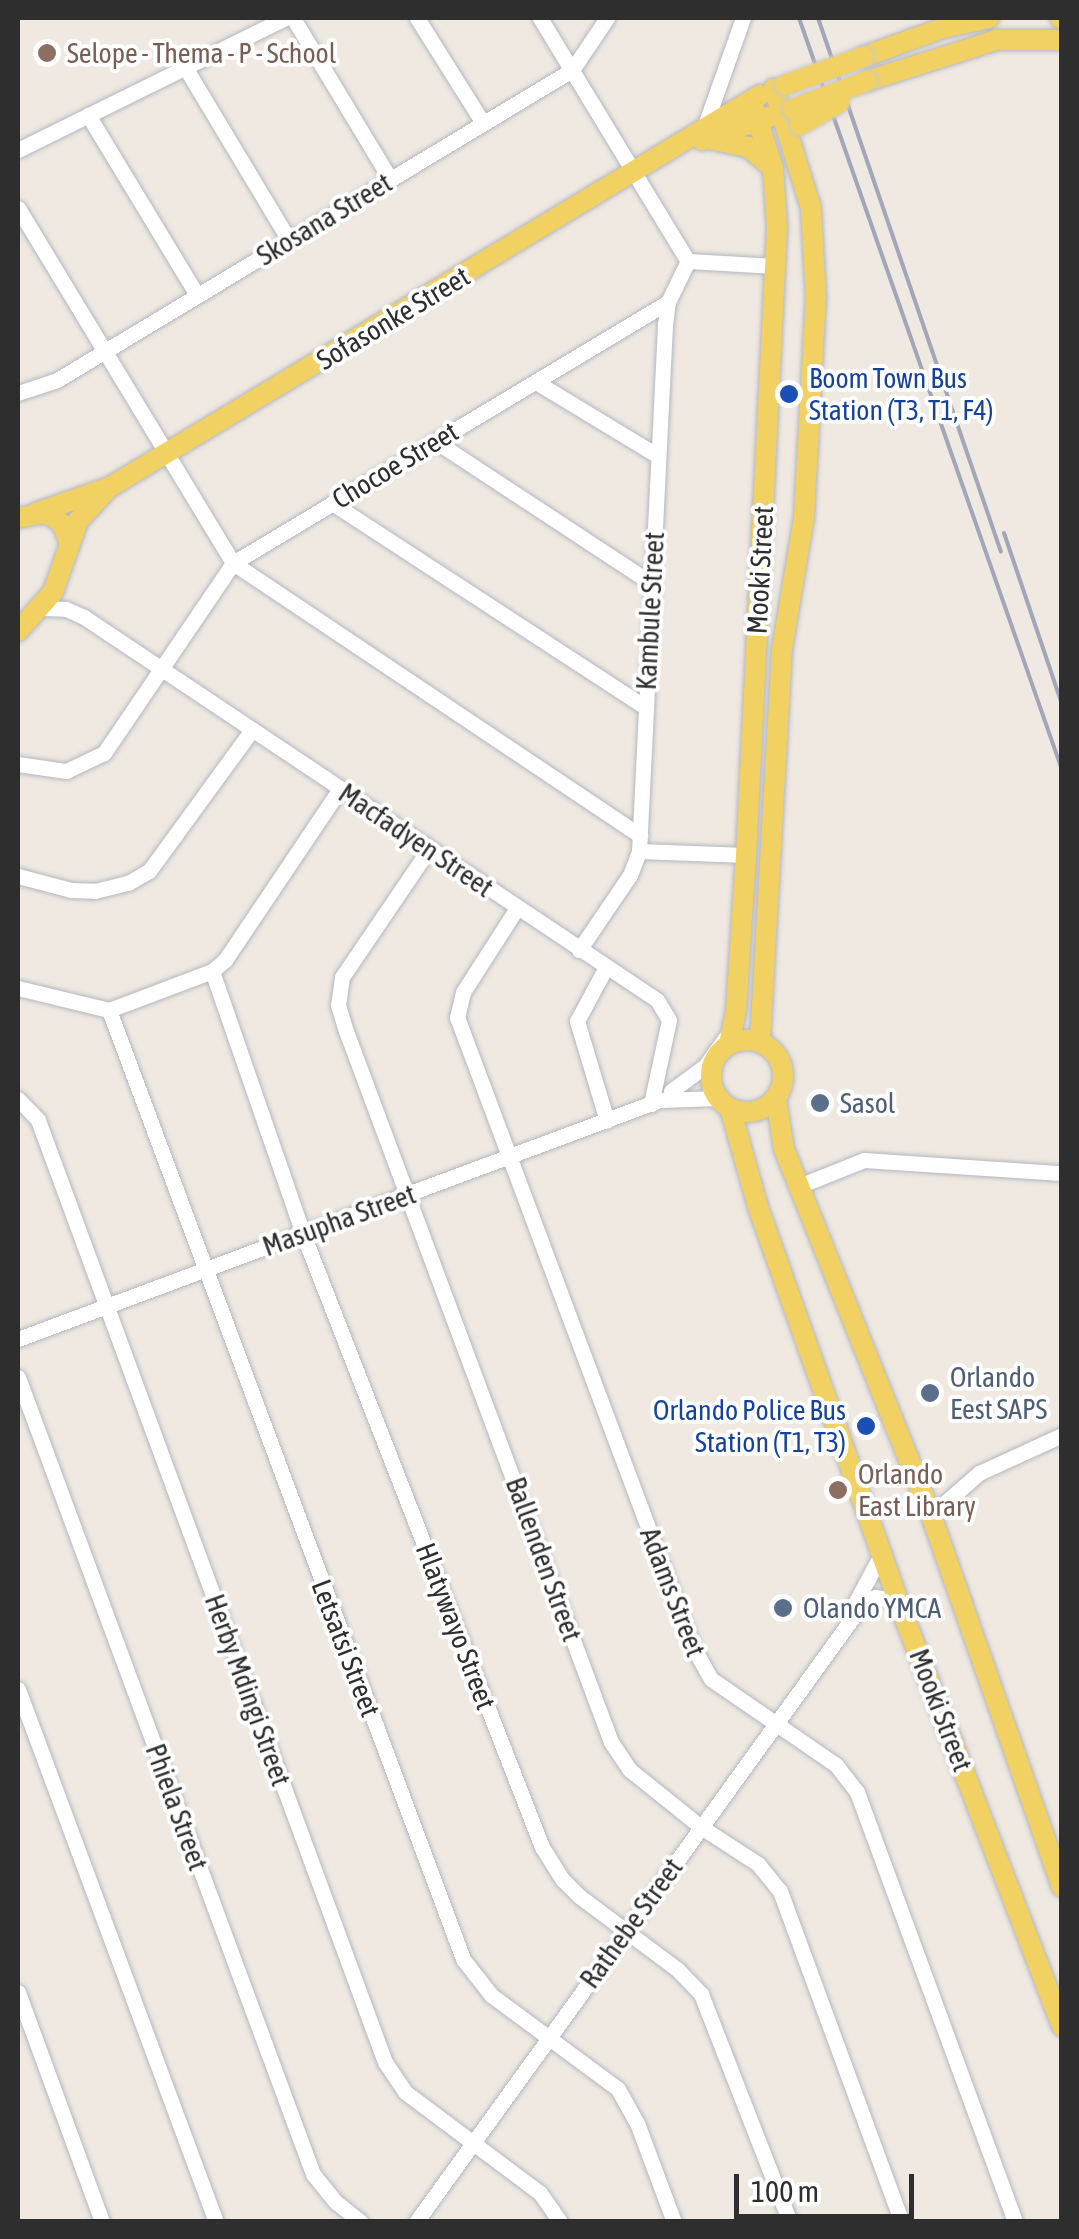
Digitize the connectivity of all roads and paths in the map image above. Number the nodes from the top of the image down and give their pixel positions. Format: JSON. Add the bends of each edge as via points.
{"nodes":[{"id":1,"x":285,"y":18,"type":"edge"},
{"id":2,"x":293,"y":18,"type":"edge"},
{"id":3,"x":417,"y":18,"type":"edge"},
{"id":4,"x":540,"y":18,"type":"edge"},
{"id":5,"x":607,"y":18,"type":"edge"},
{"id":6,"x":744,"y":18,"type":"edge"},
{"id":7,"x":988,"y":18,"type":"edge"},
{"id":8,"x":1062,"y":40,"type":"edge"},
{"id":9,"x":185,"y":67,"type":"junction"},
{"id":10,"x":572,"y":70,"type":"junction"},
{"id":11,"x":779,"y":87,"type":"junction"},
{"id":12,"x":755,"y":110,"type":"junction"},
{"id":13,"x":88,"y":116,"type":"junction"},
{"id":14,"x":791,"y":120,"type":"junction"},
{"id":15,"x":483,"y":123,"type":"junction"},
{"id":16,"x":706,"y":133,"type":"junction"},
{"id":17,"x":18,"y":150,"type":"edge"},
{"id":18,"x":773,"y":168,"type":"junction"},
{"id":19,"x":634,"y":173,"type":"junction"},
{"id":20,"x":390,"y":180,"type":"junction"},
{"id":21,"x":18,"y":208,"type":"edge"},
{"id":22,"x":289,"y":240,"type":"junction"},
{"id":23,"x":688,"y":260,"type":"junction"},
{"id":24,"x":776,"y":266,"type":"junction"},
{"id":25,"x":197,"y":295,"type":"junction"},
{"id":26,"x":668,"y":302,"type":"junction"},
{"id":27,"x":105,"y":351,"type":"junction"},
{"id":28,"x":536,"y":382,"type":"junction"},
{"id":29,"x":18,"y":393,"type":"edge"},
{"id":30,"x":435,"y":442,"type":"junction"},
{"id":31,"x":166,"y":454,"type":"junction"},
{"id":32,"x":658,"y":456,"type":"junction"},
{"id":33,"x":110,"y":488,"type":"junction"},
{"id":34,"x":332,"y":503,"type":"junction"},
{"id":35,"x":27,"y":516,"type":"edge"},
{"id":36,"x":70,"y":544,"type":"junction"},
{"id":37,"x":232,"y":563,"type":"junction"},
{"id":38,"x":62,"y":572,"type":"junction"},
{"id":39,"x":651,"y":583,"type":"junction"},
{"id":40,"x":41,"y":608,"type":"junction"},
{"id":41,"x":84,"y":617,"type":"junction"},
{"id":42,"x":18,"y":632,"type":"edge"},
{"id":43,"x":162,"y":669,"type":"junction"},
{"id":44,"x":646,"y":708,"type":"junction"},
{"id":45,"x":252,"y":730,"type":"junction"},
{"id":46,"x":18,"y":764,"type":"edge"},
{"id":47,"x":340,"y":789,"type":"junction"},
{"id":48,"x":639,"y":843,"type":"junction"},
{"id":49,"x":429,"y":849,"type":"junction"},
{"id":50,"x":746,"y":855,"type":"junction"},
{"id":51,"x":18,"y":876,"type":"edge"},
{"id":52,"x":517,"y":908,"type":"junction"},
{"id":53,"x":580,"y":950,"type":"junction"},
{"id":54,"x":606,"y":967,"type":"junction"},
{"id":55,"x":212,"y":971,"type":"junction"},
{"id":56,"x":18,"y":988,"type":"edge"},
{"id":57,"x":109,"y":1010,"type":"junction"},
{"id":58,"x":731,"y":1035,"type":"junction"},
{"id":59,"x":766,"y":1046,"type":"junction"},
{"id":60,"x":712,"y":1071,"type":"junction"},
{"id":61,"x":661,"y":1098,"type":"junction"},
{"id":62,"x":776,"y":1098,"type":"junction"},
{"id":63,"x":18,"y":1099,"type":"edge"},
{"id":64,"x":725,"y":1103,"type":"junction"},
{"id":65,"x":608,"y":1121,"type":"junction"},
{"id":66,"x":510,"y":1156,"type":"junction"},
{"id":67,"x":1062,"y":1173,"type":"edge"},
{"id":68,"x":800,"y":1186,"type":"junction"},
{"id":69,"x":409,"y":1194,"type":"junction"},
{"id":70,"x":303,"y":1234,"type":"junction"},
{"id":71,"x":203,"y":1270,"type":"junction"},
{"id":72,"x":107,"y":1306,"type":"junction"},
{"id":73,"x":18,"y":1339,"type":"edge"},
{"id":74,"x":18,"y":1377,"type":"edge"},
{"id":75,"x":1062,"y":1435,"type":"edge"},
{"id":76,"x":927,"y":1506,"type":"junction"},
{"id":77,"x":882,"y":1553,"type":"junction"},
{"id":78,"x":898,"y":1600,"type":"junction"},
{"id":79,"x":847,"y":1625,"type":"junction"},
{"id":80,"x":18,"y":1689,"type":"edge"},
{"id":81,"x":775,"y":1724,"type":"junction"},
{"id":82,"x":701,"y":1827,"type":"junction"},
{"id":83,"x":1062,"y":1887,"type":"edge"},
{"id":84,"x":626,"y":1930,"type":"junction"},
{"id":85,"x":18,"y":1992,"type":"edge"},
{"id":86,"x":1062,"y":2026,"type":"edge"},
{"id":87,"x":550,"y":2036,"type":"junction"},
{"id":88,"x":474,"y":2142,"type":"junction"},
{"id":89,"x":102,"y":2222,"type":"edge"},
{"id":90,"x":216,"y":2222,"type":"edge"},
{"id":91,"x":361,"y":2222,"type":"edge"},
{"id":92,"x":416,"y":2222,"type":"edge"},
{"id":93,"x":560,"y":2222,"type":"edge"},
{"id":94,"x":674,"y":2222,"type":"edge"},
{"id":95,"x":790,"y":2222,"type":"edge"},
{"id":96,"x":902,"y":2222,"type":"edge"},
{"id":97,"x":1016,"y":2222,"type":"edge"}],
"edges":[{"from":1,"to":9,"type":"street"},
{"from":2,"to":20,"type":"street"},
{"from":3,"to":15,"type":"street"},
{"from":4,"to":10,"type":"street"},
{"from":5,"to":10,"type":"street","name":"Skosana Street"},
{"from":6,"to":16,"type":"street"},
{"from":7,"to":11,"type":"main road","name":"Sofasonke Street","bridge":true},
{"from":8,"to":14,"type":"main road","name":"Sofasonke Street","bridge":true,"via":[[996,40],[898,71]]},
{"from":9,"to":13,"type":"street"},
{"from":9,"to":22,"type":"street"},
{"from":10,"to":15,"type":"street","name":"Skosana Street"},
{"from":10,"to":19,"type":"street"},
{"from":11,"to":12,"type":"main road","name":"Sofasonke Street"},
{"from":11,"to":14,"type":"main road","name":"Mooki Street"},
{"from":12,"to":14,"type":"main road","name":"Sofasonke Street"},
{"from":12,"to":16,"type":"main road","name":"Sofasonke Street"},
{"from":12,"to":18,"type":"main road","name":"Mooki Street"},
{"from":13,"to":17,"type":"street"},
{"from":13,"to":25,"type":"street"},
{"from":14,"to":59,"type":"main road","name":"Mooki Street","via":[[816,235],[816,298],[804,517],[782,649]]},
{"from":15,"to":20,"type":"street","name":"Skosana Street"},
{"from":16,"to":18,"type":"main road","via":[[748,147]]},
{"from":16,"to":19,"type":"main road","name":"Sofasonke Street"},
{"from":18,"to":24,"type":"main road","name":"Mooki Street"},
{"from":19,"to":23,"type":"street"},
{"from":19,"to":31,"type":"main road","name":"Sofasonke Street"},
{"from":20,"to":22,"type":"street","name":"Skosana Street"},
{"from":21,"to":27,"type":"street"},
{"from":22,"to":25,"type":"street","name":"Skosana Street"},
{"from":23,"to":24,"type":"street"},
{"from":23,"to":26,"type":"street","name":"Kambule Street"},
{"from":24,"to":50,"type":"main road","name":"Mooki Street"},
{"from":25,"to":27,"type":"street","name":"Skosana Street"},
{"from":26,"to":28,"type":"street","name":"Chocoe Street"},
{"from":26,"to":32,"type":"street","name":"Kambule Street"},
{"from":27,"to":29,"type":"street","name":"Skosana Street","via":[[58,380]]},
{"from":27,"to":31,"type":"street"},
{"from":28,"to":30,"type":"street","name":"Chocoe Street"},
{"from":28,"to":32,"type":"street"},
{"from":30,"to":34,"type":"street","name":"Chocoe Street"},
{"from":30,"to":39,"type":"street"},
{"from":31,"to":33,"type":"main road","name":"Sofasonke Street"},
{"from":31,"to":37,"type":"street"},
{"from":32,"to":39,"type":"street","name":"Kambule Street"},
{"from":33,"to":35,"type":"main road","name":"Sofasonke Street"},
{"from":33,"to":36,"type":"main road","name":"Sofasonke Street","via":[[83,514]]},
{"from":34,"to":37,"type":"street","name":"Chocoe Street"},
{"from":34,"to":44,"type":"street"},
{"from":35,"to":36,"type":"main road","name":"Sofasonke Street","via":[[54,517]]},
{"from":36,"to":38,"type":"main road","name":"Sofasonke Street"},
{"from":37,"to":43,"type":"street","name":"Chocoe Street"},
{"from":37,"to":48,"type":"street"},
{"from":38,"to":40,"type":"main road","name":"Sofasonke Street"},
{"from":38,"to":41,"type":"street","name":"Macfadyen Street","via":[[65,594]]},
{"from":39,"to":44,"type":"street","name":"Kambule Street"},
{"from":40,"to":41,"type":"street","name":"Macfadyen Street","via":[[66,608]]},
{"from":40,"to":42,"type":"main road","name":"Sofasonke Street"},
{"from":41,"to":43,"type":"street","name":"Macfadyen Street"},
{"from":43,"to":45,"type":"street","name":"Macfadyen Street"},
{"from":43,"to":46,"type":"street","name":"Chocoe Street","via":[[104,752],[66,771]]},
{"from":44,"to":48,"type":"street","name":"Kambule Street"},
{"from":45,"to":47,"type":"street","name":"Macfadyen Street"},
{"from":45,"to":51,"type":"street","via":[[150,872],[95,891]]},
{"from":47,"to":49,"type":"street","name":"Macfadyen Street"},
{"from":47,"to":55,"type":"street"},
{"from":48,"to":50,"type":"street"},
{"from":48,"to":53,"type":"street","name":"Kambule Street","via":[[630,875]]},
{"from":49,"to":52,"type":"street","name":"Macfadyen Street"},
{"from":49,"to":69,"type":"street","name":"Ballenden Street","via":[[338,986],[346,1030]]},
{"from":50,"to":58,"type":"main road","name":"Mooki Street"},
{"from":52,"to":53,"type":"street","name":"Macfadyen Street"},
{"from":52,"to":66,"type":"street","name":"Adams Street","via":[[463,992],[457,1018]]},
{"from":53,"to":54,"type":"street","name":"Macfadyen Street"},
{"from":54,"to":61,"type":"street","name":"Macfadyen Street","via":[[658,1000],[669,1020]]},
{"from":54,"to":65,"type":"street","via":[[577,1022]]},
{"from":55,"to":57,"type":"street"},
{"from":55,"to":70,"type":"street","name":"Hlatywayo Street"},
{"from":56,"to":57,"type":"street"},
{"from":57,"to":71,"type":"street","name":"Letsatsi Street"},
{"from":58,"to":59,"type":"main road"},
{"from":58,"to":60,"type":"main road"},
{"from":58,"to":61,"type":"street"},
{"from":59,"to":62,"type":"main road","via":[[782,1067]]},
{"from":60,"to":61,"type":"street","name":"Masupha Street"},
{"from":60,"to":64,"type":"main road"},
{"from":61,"to":64,"type":"street","name":"Masupha Street"},
{"from":61,"to":65,"type":"street","name":"Masupha Street"},
{"from":62,"to":64,"type":"main road","via":[[758,1110]]},
{"from":62,"to":68,"type":"main road","name":"Mooki Street","via":[[784,1149]]},
{"from":63,"to":72,"type":"street","name":"Herby Mdingi Street","via":[[38,1120]]},
{"from":64,"to":77,"type":"main road","name":"Mooki Street"},
{"from":65,"to":66,"type":"street","name":"Masupha Street"},
{"from":66,"to":69,"type":"street","name":"Masupha Street"},
{"from":66,"to":81,"type":"street","name":"Adams Street","via":[[700,1665],[724,1691]]},
{"from":67,"to":68,"type":"street","via":[[883,1159],[848,1163]]},
{"from":68,"to":76,"type":"main road","name":"Mooki Street"},
{"from":69,"to":70,"type":"street","name":"Masupha Street"},
{"from":69,"to":82,"type":"street","name":"Ballenden Street","via":[[611,1742],[630,1770]]},
{"from":70,"to":71,"type":"street","name":"Masupha Street"},
{"from":70,"to":84,"type":"street","name":"Hlatywayo Street","via":[[542,1847],[563,1880]]},
{"from":71,"to":72,"type":"street","name":"Masupha Street"},
{"from":71,"to":87,"type":"street","name":"Letsatsi Street","via":[[463,1959],[491,1996]]},
{"from":72,"to":73,"type":"street","name":"Masupha Street"},
{"from":72,"to":88,"type":"street","name":"Herby Mdingi Street","via":[[384,2062],[405,2092]]},
{"from":74,"to":91,"type":"street","name":"Phiela Street","via":[[313,2174]]},
{"from":75,"to":76,"type":"street","via":[[1008,1457]]},
{"from":76,"to":83,"type":"main road","name":"Mooki Street"},
{"from":77,"to":78,"type":"main road","name":"Mooki Street"},
{"from":77,"to":79,"type":"street","name":"Rathebe Street"},
{"from":78,"to":79,"type":"street","name":"Rathebe Street","via":[[875,1596]]},
{"from":78,"to":86,"type":"main road","name":"Mooki Street"},
{"from":79,"to":81,"type":"street","name":"Rathebe Street"},
{"from":80,"to":90,"type":"street"},
{"from":81,"to":82,"type":"street","name":"Rathebe Street"},
{"from":81,"to":97,"type":"street","name":"Adams Street","via":[[836,1765],[865,1807]]},
{"from":82,"to":84,"type":"street","name":"Rathebe Street"},
{"from":82,"to":96,"type":"street","name":"Ballenden Street","via":[[758,1864],[780,1891]]},
{"from":84,"to":87,"type":"street","name":"Rathebe Street"},
{"from":84,"to":95,"type":"street","name":"Hlatywayo Street","via":[[701,1994]]},
{"from":85,"to":89,"type":"street"},
{"from":87,"to":88,"type":"street","name":"Rathebe Street"},
{"from":87,"to":94,"type":"street","name":"Letsatsi Street","via":[[609,2078],[629,2105]]},
{"from":88,"to":92,"type":"street","name":"Rathebe Street"},
{"from":88,"to":93,"type":"street","name":"Herby Mdingi Street","via":[[540,2192]]}]}
